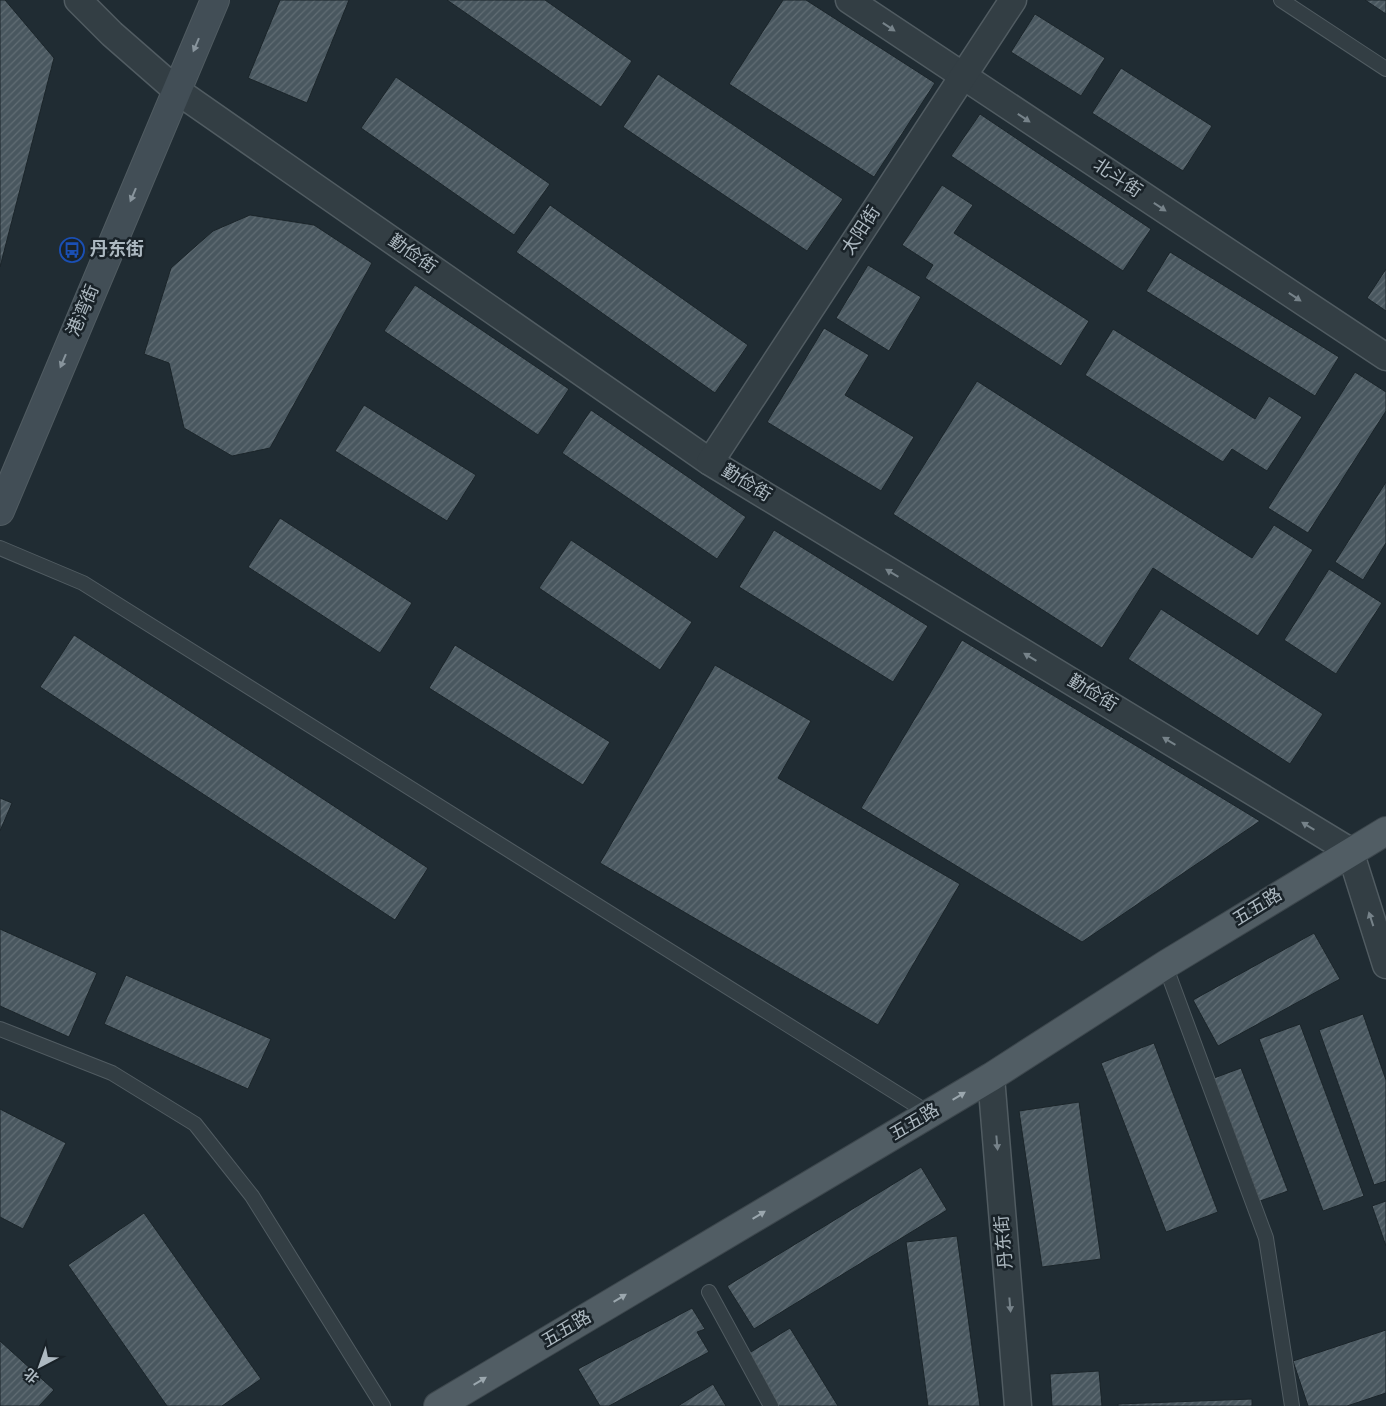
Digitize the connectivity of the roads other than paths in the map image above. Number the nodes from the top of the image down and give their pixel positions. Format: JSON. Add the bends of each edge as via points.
{"nodes":[{"id":1,"x":78,"y":0,"type":"edge"},
{"id":2,"x":214,"y":0,"type":"edge"},
{"id":3,"x":849,"y":0,"type":"edge"},
{"id":4,"x":1013,"y":0,"type":"edge"},
{"id":5,"x":1281,"y":0,"type":"edge"},
{"id":6,"x":1386,"y":69,"type":"edge"},
{"id":7,"x":963,"y":77,"type":"junction"},
{"id":8,"x":176,"y":90,"type":"junction"},
{"id":9,"x":1386,"y":357,"type":"edge"},
{"id":10,"x":710,"y":462,"type":"junction"},
{"id":11,"x":0,"y":511,"type":"edge"},
{"id":12,"x":0,"y":548,"type":"edge"},
{"id":13,"x":1386,"y":831,"type":"edge"},
{"id":14,"x":1350,"y":851,"type":"junction"},
{"id":15,"x":1165,"y":965,"type":"junction"},
{"id":16,"x":1386,"y":965,"type":"edge"},
{"id":17,"x":0,"y":1029,"type":"edge"},
{"id":18,"x":991,"y":1077,"type":"junction"},
{"id":19,"x":930,"y":1114,"type":"junction"},
{"id":20,"x":709,"y":1292,"type":"dead end"},
{"id":21,"x":383,"y":1406,"type":"edge"},
{"id":22,"x":438,"y":1406,"type":"edge"},
{"id":23,"x":771,"y":1406,"type":"edge"},
{"id":24,"x":1018,"y":1406,"type":"edge"},
{"id":25,"x":1292,"y":1406,"type":"edge"}],
"edges":[{"from":1,"to":8,"type":"street","name":"勤俭街"},
{"from":2,"to":8,"type":"main road","name":"港湾街","one_way":true},
{"from":3,"to":7,"type":"street","name":"北斗街","one_way":true},
{"from":4,"to":7,"type":"street","name":"太阳街"},
{"from":5,"to":6,"type":"lane"},
{"from":7,"to":9,"type":"street","name":"北斗街","one_way":true},
{"from":7,"to":10,"type":"street","name":"太阳街"},
{"from":8,"to":10,"type":"street","name":"勤俭街"},
{"from":8,"to":11,"type":"main road","name":"港湾街","one_way":true},
{"from":14,"to":10,"type":"street","name":"勤俭街","one_way":true},
{"from":12,"to":19,"type":"lane","via":[[83,583]]},
{"from":13,"to":14,"type":"main road","name":"五五路"},
{"from":14,"to":15,"type":"main road","name":"五五路"},
{"from":16,"to":14,"type":"street","one_way":true},
{"from":15,"to":18,"type":"main road","name":"五五路"},
{"from":15,"to":25,"type":"lane","via":[[1266,1238]]},
{"from":17,"to":21,"type":"lane","via":[[112,1073],[195,1124],[252,1196]]},
{"from":19,"to":18,"type":"main road","name":"五五路","one_way":true},
{"from":18,"to":24,"type":"street","name":"丹东街","one_way":true},
{"from":22,"to":19,"type":"main road","name":"五五路","one_way":true},
{"from":20,"to":23,"type":"lane"}]}
